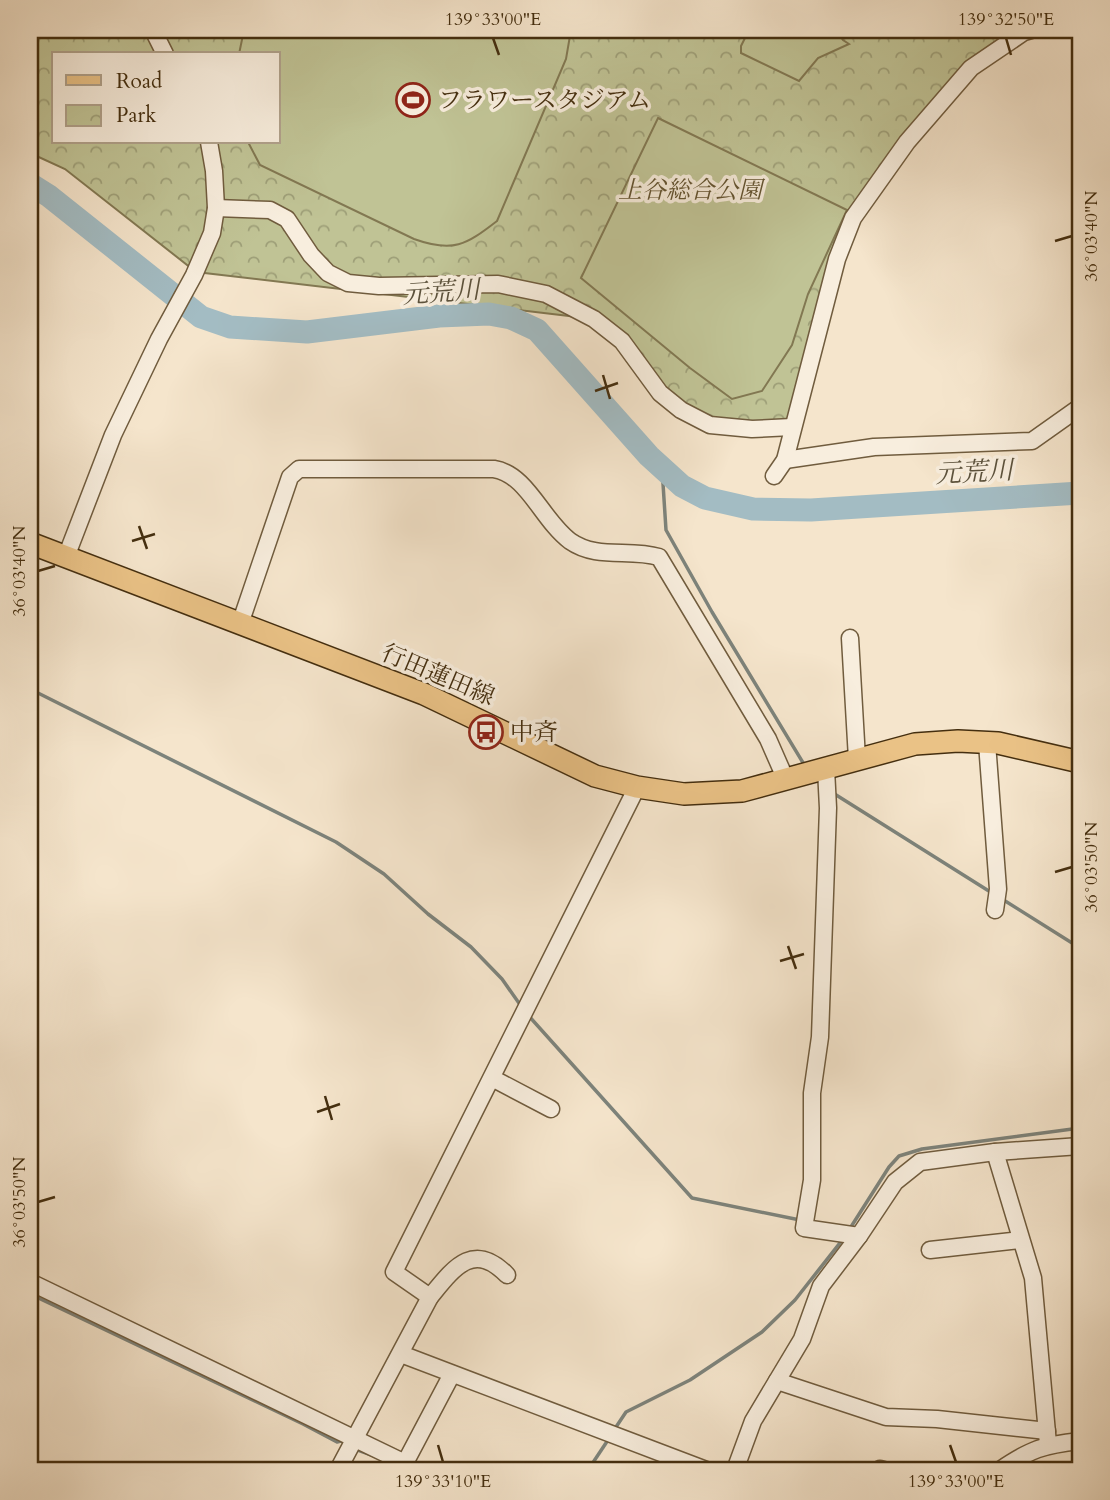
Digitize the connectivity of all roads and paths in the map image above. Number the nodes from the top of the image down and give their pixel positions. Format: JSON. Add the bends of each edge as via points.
{"nodes":[{"id":1,"x":153,"y":30,"type":"edge"},
{"id":2,"x":1031,"y":30,"type":"edge"},
{"id":3,"x":164,"y":52,"type":"edge"},
{"id":4,"x":209,"y":144,"type":"edge"},
{"id":5,"x":216,"y":208,"type":"junction"},
{"id":6,"x":1080,"y":407,"type":"edge"},
{"id":7,"x":792,"y":427,"type":"junction"},
{"id":8,"x":785,"y":460,"type":"junction"},
{"id":9,"x":774,"y":476,"type":"dead end"},
{"id":10,"x":30,"y":543,"type":"edge"},
{"id":11,"x":66,"y":557,"type":"junction"},
{"id":12,"x":240,"y":624,"type":"junction"},
{"id":13,"x":850,"y":638,"type":"dead end"},
{"id":14,"x":987,"y":743,"type":"junction"},
{"id":15,"x":857,"y":759,"type":"junction"},
{"id":16,"x":1080,"y":762,"type":"edge"},
{"id":17,"x":826,"y":769,"type":"junction"},
{"id":18,"x":786,"y":779,"type":"junction"},
{"id":19,"x":637,"y":788,"type":"junction"},
{"id":20,"x":995,"y":910,"type":"dead end"},
{"id":21,"x":492,"y":1077,"type":"junction"},
{"id":22,"x":551,"y":1109,"type":"dead end"},
{"id":23,"x":1080,"y":1146,"type":"edge"},
{"id":24,"x":995,"y":1152,"type":"junction"},
{"id":25,"x":859,"y":1236,"type":"junction"},
{"id":26,"x":1020,"y":1240,"type":"junction"},
{"id":27,"x":930,"y":1250,"type":"dead end"},
{"id":28,"x":508,"y":1275,"type":"dead end"},
{"id":29,"x":30,"y":1282,"type":"edge"},
{"id":30,"x":430,"y":1297,"type":"junction"},
{"id":31,"x":401,"y":1354,"type":"junction"},
{"id":32,"x":452,"y":1374,"type":"junction"},
{"id":33,"x":777,"y":1381,"type":"junction"},
{"id":34,"x":1047,"y":1438,"type":"junction"},
{"id":35,"x":1080,"y":1441,"type":"edge"},
{"id":36,"x":351,"y":1445,"type":"junction"},
{"id":37,"x":338,"y":1470,"type":"edge"},
{"id":38,"x":706,"y":1470,"type":"edge"},
{"id":39,"x":735,"y":1470,"type":"edge"},
{"id":40,"x":999,"y":1470,"type":"edge"}],
"edges":[{"from":1,"to":3,"type":"street"},
{"from":2,"to":7,"type":"street","via":[[971,68],[907,142],[853,218],[837,259]]},
{"from":4,"to":5,"type":"street"},
{"from":5,"to":7,"type":"street","via":[[270,210],[287,219],[328,273],[348,283],[498,284],[546,294],[594,319],[622,341],[660,393],[681,410],[710,425]]},
{"from":5,"to":11,"type":"street","via":[[212,233],[194,275],[113,435]]},
{"from":6,"to":8,"type":"street","via":[[1032,441],[874,447]]},
{"from":7,"to":8,"type":"street"},
{"from":8,"to":9,"type":"street"},
{"from":10,"to":11,"type":"main road","name":"行田蓮田線"},
{"from":11,"to":12,"type":"main road","name":"行田蓮田線"},
{"from":12,"to":18,"type":"street","via":[[290,477],[299,469],[506,471],[569,540],[588,551],[659,557],[768,739]]},
{"from":12,"to":19,"type":"main road","name":"行田蓮田線","via":[[424,694],[596,776]]},
{"from":13,"to":15,"type":"street"},
{"from":14,"to":15,"type":"main road","name":"行田蓮田線","via":[[915,744]]},
{"from":14,"to":16,"type":"main road","name":"行田蓮田線"},
{"from":14,"to":20,"type":"street","via":[[998,889]]},
{"from":15,"to":17,"type":"main road","name":"行田蓮田線"},
{"from":17,"to":18,"type":"main road","name":"行田蓮田線"},
{"from":17,"to":25,"type":"street","via":[[820,1037],[812,1093],[812,1180],[804,1228]]},
{"from":18,"to":19,"type":"main road","name":"行田蓮田線","via":[[742,791],[684,794]]},
{"from":19,"to":21,"type":"street"},
{"from":21,"to":22,"type":"street"},
{"from":21,"to":30,"type":"street","via":[[394,1272]]},
{"from":23,"to":24,"type":"street"},
{"from":24,"to":25,"type":"street","via":[[920,1162],[895,1182]]},
{"from":24,"to":26,"type":"street"},
{"from":25,"to":33,"type":"street","via":[[821,1286],[802,1339]]},
{"from":26,"to":27,"type":"street"},
{"from":26,"to":34,"type":"street","via":[[1033,1278]]},
{"from":28,"to":30,"type":"street","via":[[485,1259],[465,1261]]},
{"from":29,"to":36,"type":"street"},
{"from":30,"to":31,"type":"street"},
{"from":31,"to":32,"type":"street"},
{"from":31,"to":36,"type":"street"},
{"from":32,"to":36,"type":"street","via":[[405,1463]]},
{"from":32,"to":38,"type":"street"},
{"from":33,"to":34,"type":"street","via":[[886,1417],[937,1419]]},
{"from":33,"to":39,"type":"street","via":[[753,1421]]},
{"from":34,"to":35,"type":"street"},
{"from":34,"to":40,"type":"street"},
{"from":36,"to":37,"type":"street"}]}
